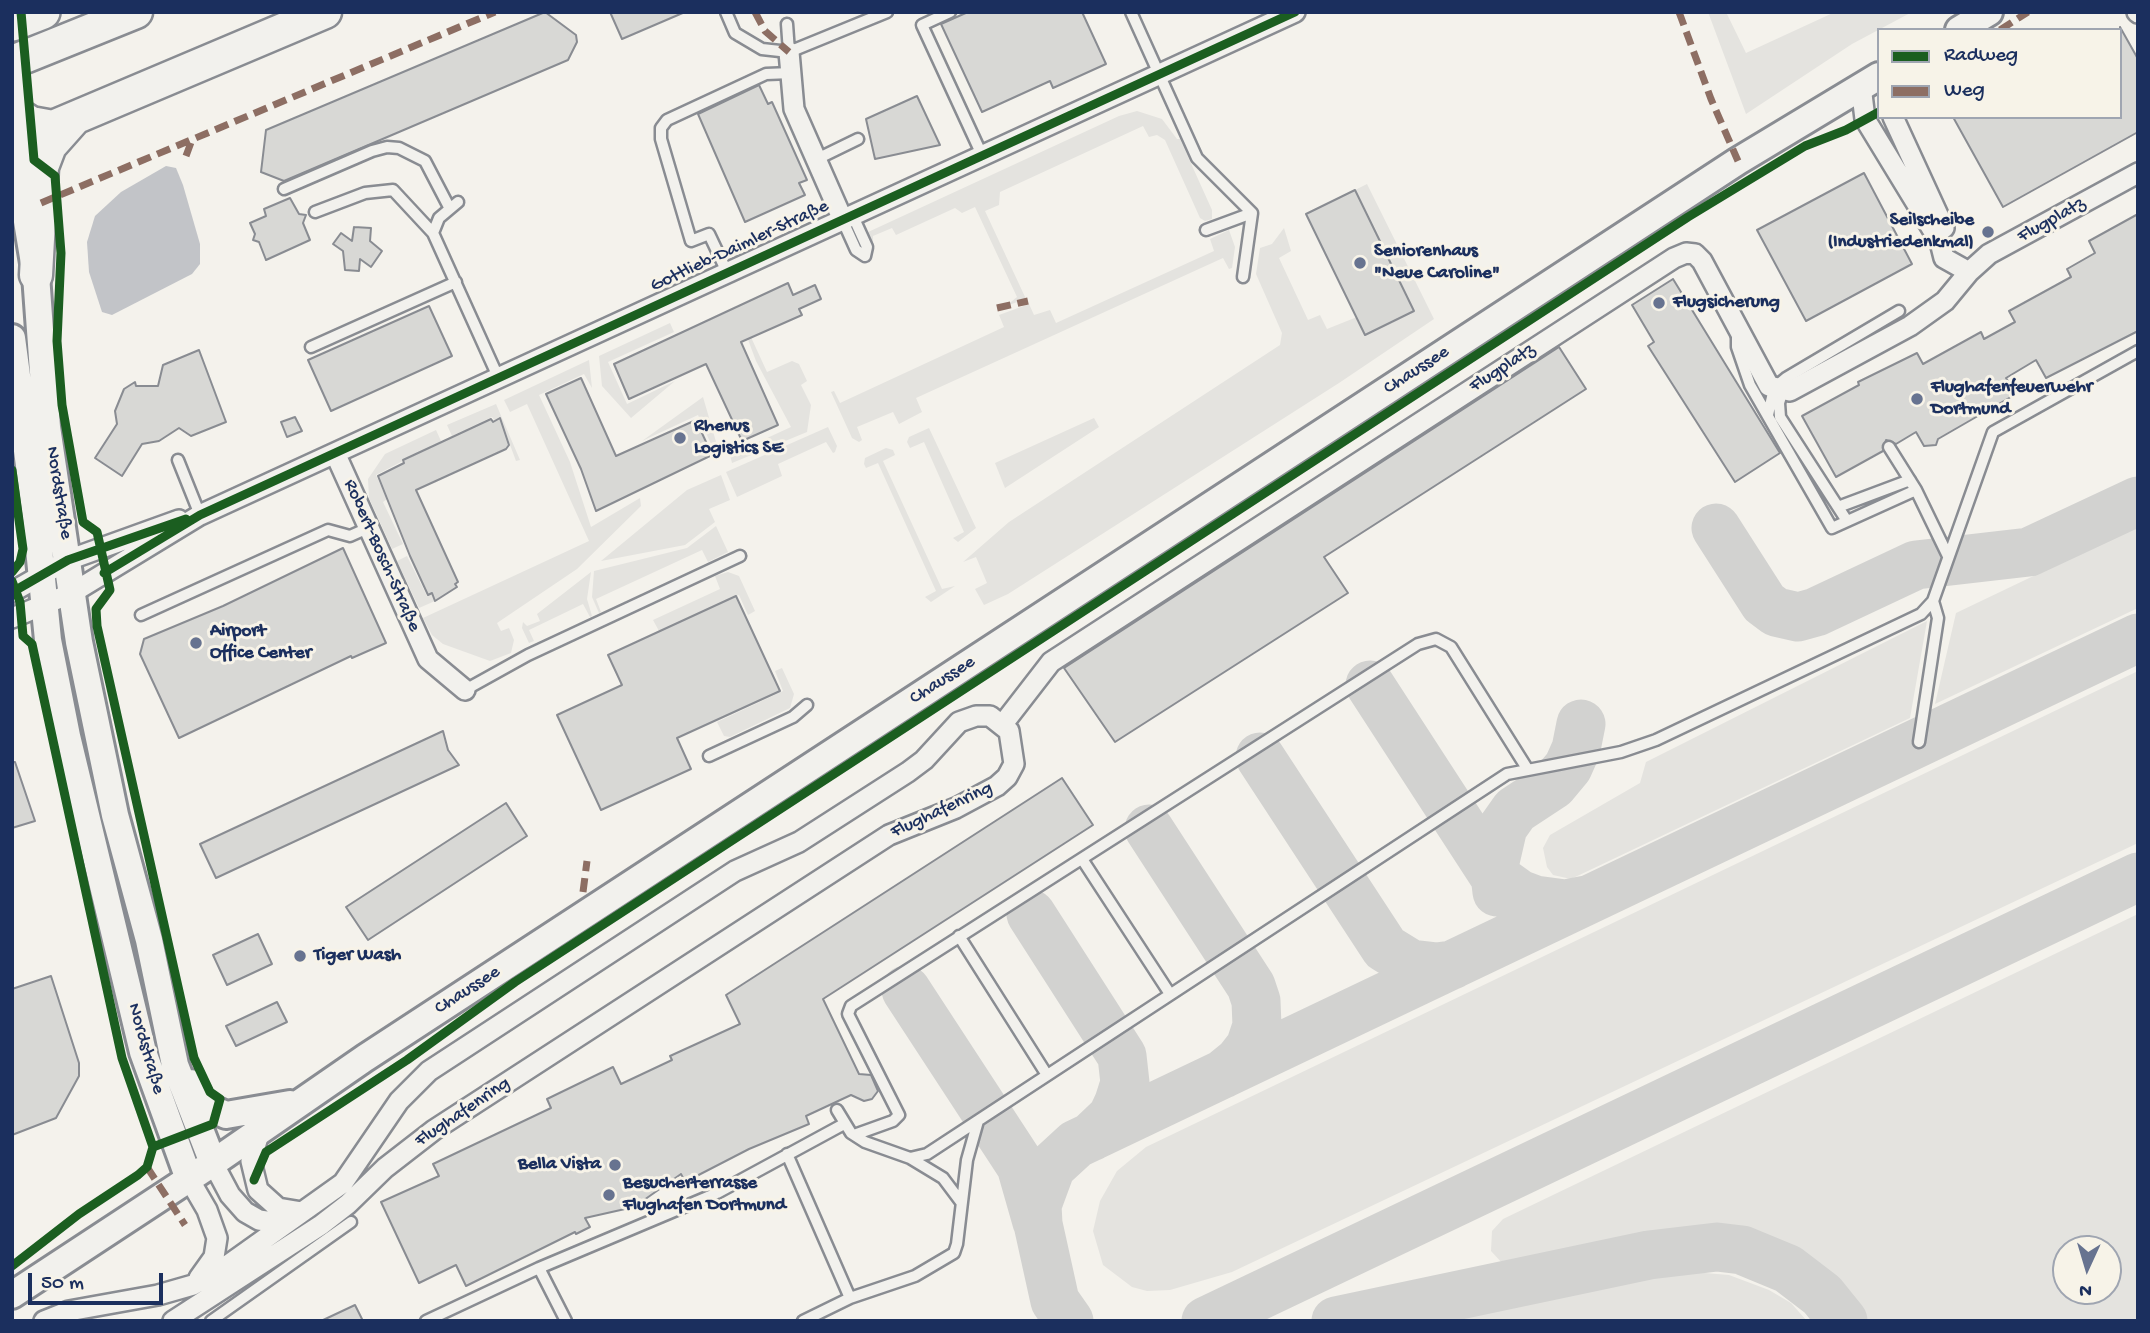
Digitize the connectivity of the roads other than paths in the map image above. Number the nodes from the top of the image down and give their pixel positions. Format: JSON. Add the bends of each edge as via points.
{"nodes":[{"id":1,"x":136,"y":12,"type":"edge"},
{"id":2,"x":325,"y":12,"type":"edge"},
{"id":3,"x":726,"y":12,"type":"edge"},
{"id":4,"x":887,"y":12,"type":"edge"},
{"id":5,"x":950,"y":12,"type":"edge"},
{"id":6,"x":1131,"y":12,"type":"edge"},
{"id":7,"x":1294,"y":12,"type":"edge"},
{"id":8,"x":1989,"y":12,"type":"edge"},
{"id":9,"x":788,"y":24,"type":"dead end"},
{"id":10,"x":1962,"y":28,"type":"edge"},
{"id":11,"x":789,"y":52,"type":"junction"},
{"id":12,"x":19,"y":63,"type":"edge"},
{"id":13,"x":791,"y":73,"type":"junction"},
{"id":14,"x":1159,"y":75,"type":"junction"},
{"id":15,"x":1873,"y":87,"type":"edge"},
{"id":16,"x":13,"y":113,"type":"edge"},
{"id":17,"x":74,"y":119,"type":"junction"},
{"id":18,"x":1895,"y":119,"type":"edge"},
{"id":19,"x":858,"y":139,"type":"dead end"},
{"id":20,"x":982,"y":155,"type":"junction"},
{"id":21,"x":817,"y":159,"type":"junction"},
{"id":22,"x":2138,"y":173,"type":"edge"},
{"id":23,"x":16,"y":179,"type":"edge"},
{"id":24,"x":284,"y":190,"type":"dead end"},
{"id":25,"x":315,"y":212,"type":"dead end"},
{"id":26,"x":1252,"y":213,"type":"junction"},
{"id":27,"x":847,"y":216,"type":"junction"},
{"id":28,"x":1206,"y":230,"type":"dead end"},
{"id":29,"x":433,"y":233,"type":"junction"},
{"id":30,"x":727,"y":272,"type":"junction"},
{"id":31,"x":1969,"y":272,"type":"junction"},
{"id":32,"x":36,"y":275,"type":"junction"},
{"id":33,"x":1243,"y":277,"type":"dead end"},
{"id":34,"x":456,"y":282,"type":"junction"},
{"id":35,"x":1899,"y":311,"type":"dead end"},
{"id":36,"x":1738,"y":327,"type":"junction"},
{"id":37,"x":12,"y":338,"type":"edge"},
{"id":38,"x":311,"y":347,"type":"dead end"},
{"id":39,"x":2138,"y":351,"type":"edge"},
{"id":40,"x":499,"y":379,"type":"junction"},
{"id":41,"x":1778,"y":389,"type":"junction"},
{"id":42,"x":1768,"y":415,"type":"junction"},
{"id":43,"x":1889,"y":447,"type":"dead end"},
{"id":44,"x":335,"y":453,"type":"junction"},
{"id":45,"x":178,"y":460,"type":"dead end"},
{"id":46,"x":1910,"y":480,"type":"junction"},
{"id":47,"x":1916,"y":490,"type":"junction"},
{"id":48,"x":1838,"y":507,"type":"junction"},
{"id":49,"x":200,"y":515,"type":"junction"},
{"id":50,"x":1847,"y":521,"type":"junction"},
{"id":51,"x":368,"y":527,"type":"junction"},
{"id":52,"x":740,"y":556,"type":"dead end"},
{"id":53,"x":1948,"y":556,"type":"junction"},
{"id":54,"x":68,"y":560,"type":"junction"},
{"id":55,"x":42,"y":574,"type":"junction"},
{"id":56,"x":12,"y":592,"type":"edge"},
{"id":57,"x":72,"y":593,"type":"junction"},
{"id":58,"x":1933,"y":601,"type":"junction"},
{"id":59,"x":44,"y":605,"type":"junction"},
{"id":60,"x":141,"y":615,"type":"dead end"},
{"id":61,"x":12,"y":618,"type":"edge"},
{"id":62,"x":465,"y":690,"type":"joint"},
{"id":63,"x":807,"y":705,"type":"dead end"},
{"id":64,"x":1003,"y":724,"type":"junction"},
{"id":65,"x":1919,"y":743,"type":"dead end"},
{"id":66,"x":709,"y":756,"type":"dead end"},
{"id":67,"x":1528,"y":770,"type":"junction"},
{"id":68,"x":1082,"y":859,"type":"junction"},
{"id":69,"x":959,"y":936,"type":"junction"},
{"id":70,"x":1170,"y":994,"type":"junction"},
{"id":71,"x":169,"y":1030,"type":"junction"},
{"id":72,"x":1047,"y":1075,"type":"junction"},
{"id":73,"x":300,"y":1102,"type":"junction"},
{"id":74,"x":837,"y":1110,"type":"dead end"},
{"id":75,"x":978,"y":1121,"type":"junction"},
{"id":76,"x":844,"y":1124,"type":"junction"},
{"id":77,"x":260,"y":1130,"type":"junction"},
{"id":78,"x":854,"y":1135,"type":"junction"},
{"id":79,"x":787,"y":1154,"type":"junction"},
{"id":80,"x":910,"y":1158,"type":"junction"},
{"id":81,"x":213,"y":1163,"type":"junction"},
{"id":82,"x":189,"y":1179,"type":"junction"},
{"id":83,"x":961,"y":1202,"type":"junction"},
{"id":84,"x":303,"y":1212,"type":"junction"},
{"id":85,"x":351,"y":1222,"type":"dead end"},
{"id":86,"x":540,"y":1268,"type":"junction"},
{"id":87,"x":193,"y":1284,"type":"junction"},
{"id":88,"x":12,"y":1295,"type":"edge"},
{"id":89,"x":850,"y":1298,"type":"junction"},
{"id":90,"x":44,"y":1321,"type":"edge"},
{"id":91,"x":173,"y":1321,"type":"edge"},
{"id":92,"x":211,"y":1321,"type":"edge"},
{"id":93,"x":426,"y":1321,"type":"edge"},
{"id":94,"x":566,"y":1321,"type":"edge"},
{"id":95,"x":803,"y":1321,"type":"edge"}],
"edges":[{"from":1,"to":12,"type":"highway"},
{"from":2,"to":17,"type":"highway"},
{"from":3,"to":11,"type":"lane","via":[[735,33],[762,49]]},
{"from":4,"to":11,"type":"lane"},
{"from":5,"to":20,"type":"lane","via":[[922,25]]},
{"from":6,"to":14,"type":"lane"},
{"from":7,"to":14,"type":"street","name":"Gottlieb-Daimler-Straße"},
{"from":8,"to":10,"type":"main road"},
{"from":9,"to":11,"type":"lane"},
{"from":11,"to":13,"type":"street","name":"Gottlieb-Daimler-Straße"},
{"from":12,"to":16,"type":"main road","name":"Nordstraße"},
{"from":13,"to":21,"type":"street","name":"Gottlieb-Daimler-Straße","via":[[794,109]]},
{"from":13,"to":30,"type":"lane","via":[[766,74],[667,120],[661,128],[691,241],[709,234]]},
{"from":14,"to":20,"type":"street","name":"Gottlieb-Daimler-Straße"},
{"from":14,"to":26,"type":"lane","via":[[1198,158]]},
{"from":15,"to":31,"type":"street","via":[[1865,119],[1940,242],[1944,258]]},
{"from":15,"to":73,"type":"main road","name":"Chaussee","via":[[1738,161]]},
{"from":16,"to":17,"type":"highway","via":[[42,127]]},
{"from":16,"to":23,"type":"main road","name":"Nordstraße"},
{"from":17,"to":32,"type":"highway","via":[[50,146],[42,167]]},
{"from":18,"to":31,"type":"street"},
{"from":19,"to":21,"type":"lane"},
{"from":20,"to":27,"type":"street","name":"Gottlieb-Daimler-Straße"},
{"from":21,"to":27,"type":"street","name":"Gottlieb-Daimler-Straße"},
{"from":22,"to":31,"type":"street","name":"Flugplatz","via":[[1989,254]]},
{"from":23,"to":32,"type":"main road","name":"Nordstraße"},
{"from":24,"to":29,"type":"lane","via":[[372,151],[399,148],[425,161],[453,204]]},
{"from":25,"to":29,"type":"lane","via":[[365,193],[393,190]]},
{"from":26,"to":28,"type":"lane"},
{"from":26,"to":33,"type":"lane"},
{"from":27,"to":30,"type":"street","name":"Gottlieb-Daimler-Straße"},
{"from":29,"to":34,"type":"lane"},
{"from":30,"to":40,"type":"street","name":"Gottlieb-Daimler-Straße"},
{"from":31,"to":41,"type":"street","name":"Flugplatz","via":[[1945,301],[1910,326],[1790,391]]},
{"from":32,"to":54,"type":"main road","name":"Nordstraße","via":[[47,427]]},
{"from":34,"to":38,"type":"lane"},
{"from":34,"to":40,"type":"lane"},
{"from":35,"to":41,"type":"lane"},
{"from":36,"to":41,"type":"street","name":"Flugplatz","via":[[1769,386]]},
{"from":36,"to":42,"type":"lane","via":[[1737,347],[1750,385]]},
{"from":36,"to":64,"type":"street","name":"Flugplatz","via":[[1702,261],[1686,253],[1674,258],[1051,663]]},
{"from":37,"to":55,"type":"main road","name":"Nordstraße"},
{"from":39,"to":53,"type":"lane","via":[[1993,432]]},
{"from":40,"to":44,"type":"street","name":"Gottlieb-Daimler-Straße"},
{"from":41,"to":42,"type":"lane"},
{"from":41,"to":48,"type":"lane","via":[[1780,416]]},
{"from":42,"to":50,"type":"lane","via":[[1832,528]]},
{"from":43,"to":46,"type":"lane"},
{"from":44,"to":49,"type":"street","name":"Gottlieb-Daimler-Straße"},
{"from":44,"to":51,"type":"street","name":"Robert-Bosch-Straße"},
{"from":45,"to":49,"type":"lane"},
{"from":46,"to":47,"type":"lane"},
{"from":46,"to":48,"type":"lane"},
{"from":47,"to":50,"type":"lane"},
{"from":47,"to":53,"type":"lane"},
{"from":48,"to":50,"type":"lane"},
{"from":49,"to":54,"type":"street","name":"Gottlieb-Daimler-Straße"},
{"from":49,"to":57,"type":"street","name":"Gottlieb-Daimler-Straße"},
{"from":51,"to":60,"type":"lane","via":[[350,536],[328,530]]},
{"from":51,"to":62,"type":"street","name":"Robert-Bosch-Straße","via":[[428,659]]},
{"from":52,"to":62,"type":"lane","via":[[528,654]]},
{"from":53,"to":58,"type":"lane"},
{"from":54,"to":55,"type":"street","name":"Gottlieb-Daimler-Straße"},
{"from":54,"to":57,"type":"main road","name":"Nordstraße"},
{"from":55,"to":56,"type":"street","name":"Gottlieb-Daimler-Straße"},
{"from":55,"to":59,"type":"main road","name":"Nordstraße"},
{"from":57,"to":59,"type":"street","name":"Gottlieb-Daimler-Straße"},
{"from":57,"to":71,"type":"main road","name":"Nordstraße","via":[[115,815]]},
{"from":58,"to":65,"type":"lane","via":[[1938,618]]},
{"from":58,"to":67,"type":"lane","via":[[1921,614],[1656,740]]},
{"from":59,"to":61,"type":"street","name":"Gottlieb-Daimler-Straße"},
{"from":59,"to":82,"type":"main road","name":"Nordstraße","via":[[88,831],[143,1052]]},
{"from":63,"to":66,"type":"lane","via":[[793,717]]},
{"from":64,"to":84,"type":"street","name":"Flughafenring","via":[[982,715],[959,722],[908,772],[799,842],[735,871],[429,1071],[399,1101],[343,1183]]},
{"from":64,"to":91,"type":"street","name":"Flughafenring","via":[[1012,737],[1014,764],[997,786],[889,835],[434,1130],[321,1225]]},
{"from":67,"to":68,"type":"lane","via":[[1451,646],[1427,640]]},
{"from":67,"to":70,"type":"lane","via":[[1507,774]]},
{"from":68,"to":69,"type":"lane"},
{"from":68,"to":70,"type":"lane"},
{"from":69,"to":72,"type":"lane"},
{"from":69,"to":78,"type":"lane","via":[[848,1008],[899,1115]]},
{"from":70,"to":72,"type":"lane"},
{"from":71,"to":73,"type":"main road","name":"Nordstraße","via":[[195,1090],[210,1110],[236,1115]]},
{"from":71,"to":81,"type":"main road","name":"Nordstraße","via":[[181,1083]]},
{"from":72,"to":75,"type":"lane"},
{"from":73,"to":77,"type":"main road","name":"Chaussee"},
{"from":74,"to":76,"type":"lane"},
{"from":75,"to":80,"type":"lane","via":[[927,1154]]},
{"from":75,"to":83,"type":"lane"},
{"from":76,"to":78,"type":"lane"},
{"from":76,"to":79,"type":"lane"},
{"from":77,"to":81,"type":"main road","name":"Chaussee"},
{"from":77,"to":84,"type":"street","via":[[251,1152],[258,1190],[278,1208]]},
{"from":78,"to":80,"type":"lane"},
{"from":79,"to":86,"type":"lane","via":[[717,1193]]},
{"from":79,"to":89,"type":"lane"},
{"from":80,"to":83,"type":"lane","via":[[943,1178]]},
{"from":81,"to":82,"type":"main road","name":"Chaussee"},
{"from":81,"to":84,"type":"street","name":"Flughafenring","via":[[230,1195],[259,1220],[286,1220]]},
{"from":82,"to":87,"type":"street","via":[[217,1238],[210,1265]]},
{"from":82,"to":88,"type":"main road","name":"Chaussee"},
{"from":83,"to":89,"type":"lane","via":[[957,1244],[948,1258],[915,1276]]},
{"from":84,"to":87,"type":"street","name":"Flughafenring","via":[[267,1240]]},
{"from":85,"to":92,"type":"lane"},
{"from":86,"to":93,"type":"lane"},
{"from":86,"to":94,"type":"lane"},
{"from":87,"to":90,"type":"street","name":"Flughafenring","via":[[69,1311]]},
{"from":89,"to":95,"type":"lane"}]}
